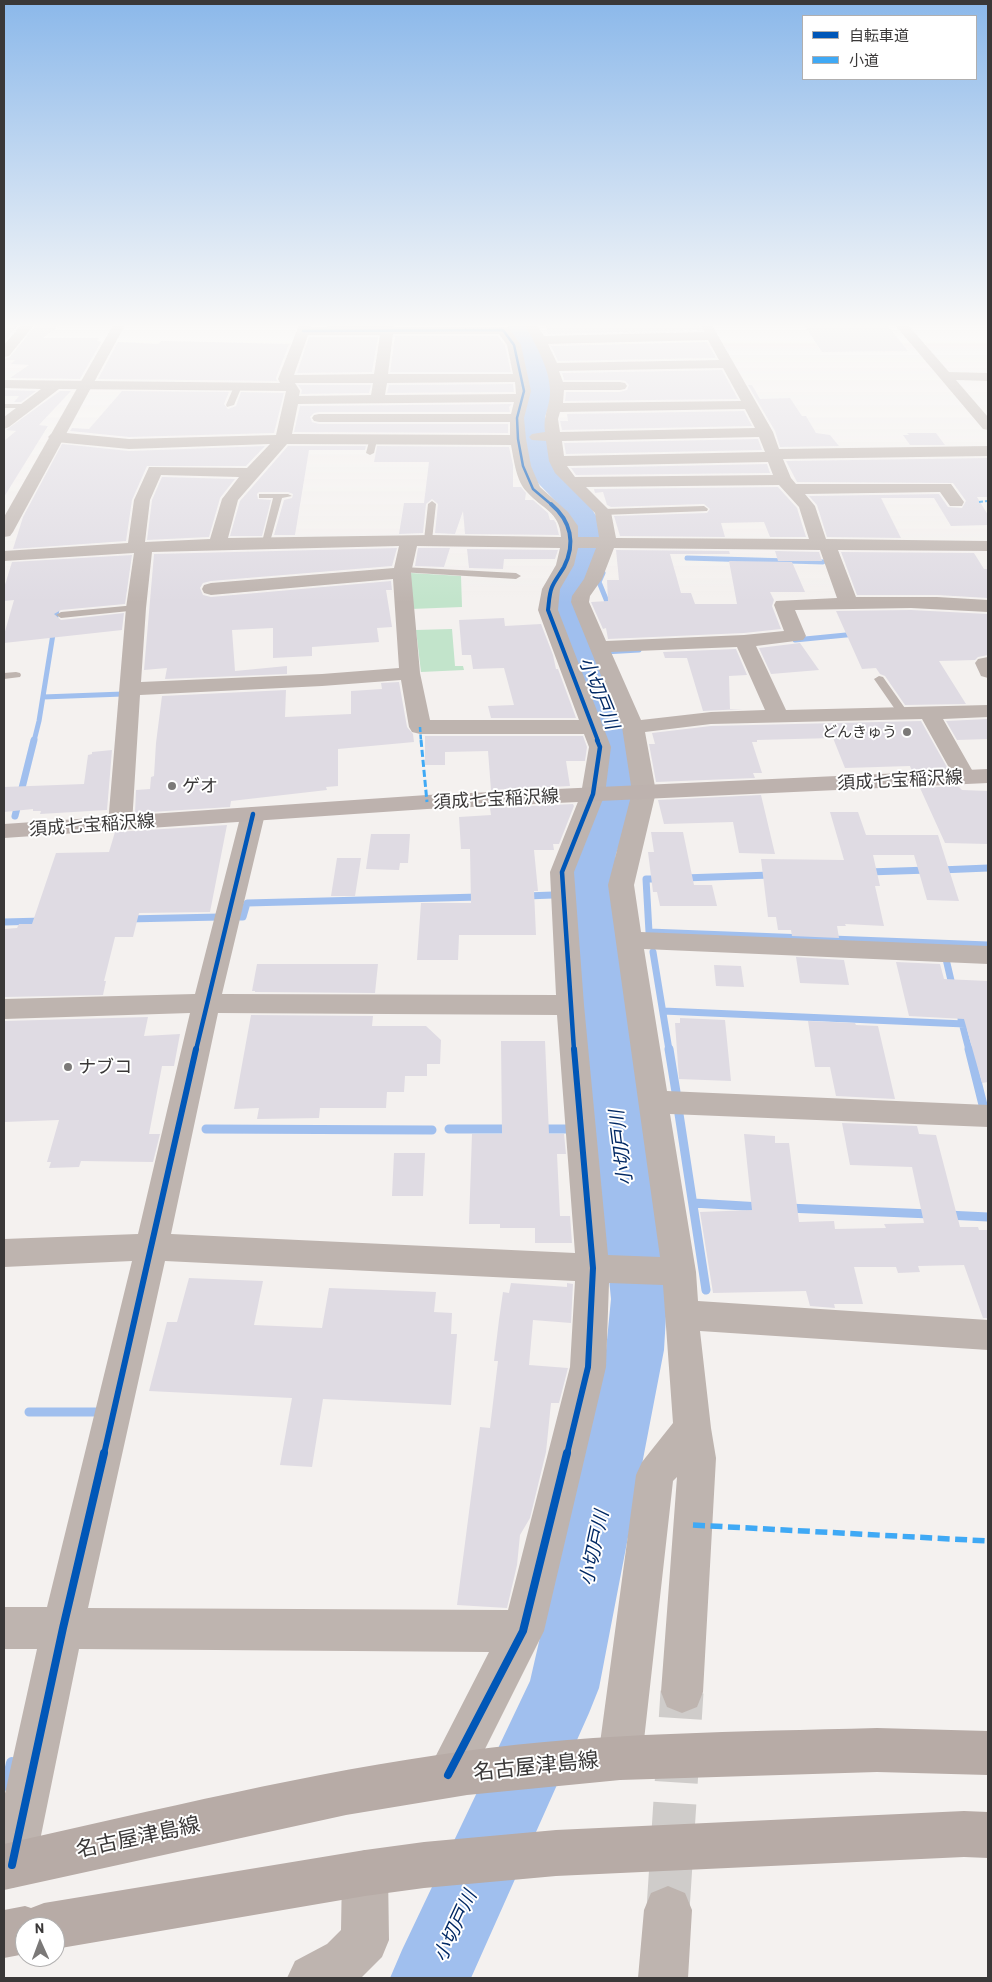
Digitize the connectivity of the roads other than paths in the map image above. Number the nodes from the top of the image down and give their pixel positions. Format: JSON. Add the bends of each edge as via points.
{"nodes":[{"id":1,"x":67,"y":417,"type":"edge"},
{"id":2,"x":551,"y":417,"type":"edge"},
{"id":3,"x":629,"y":417,"type":"edge"},
{"id":4,"x":757,"y":417,"type":"edge"},
{"id":5,"x":297,"y":418,"type":"joint"},
{"id":6,"x":375,"y":418,"type":"junction"},
{"id":7,"x":517,"y":418,"type":"joint"},
{"id":8,"x":765,"y":432,"type":"junction"},
{"id":9,"x":634,"y":434,"type":"junction"},
{"id":10,"x":551,"y":436,"type":"junction"},
{"id":11,"x":56,"y":437,"type":"junction"},
{"id":12,"x":283,"y":439,"type":"junction"},
{"id":13,"x":519,"y":439,"type":"junction"},
{"id":14,"x":159,"y":443,"type":"junction"},
{"id":15,"x":371,"y":446,"type":"junction"},
{"id":16,"x":988,"y":451,"type":"edge"},
{"id":17,"x":774,"y":456,"type":"junction"},
{"id":18,"x":662,"y":459,"type":"junction"},
{"id":19,"x":557,"y":461,"type":"junction"},
{"id":20,"x":155,"y":470,"type":"junction"},
{"id":21,"x":251,"y":473,"type":"junction"},
{"id":22,"x":670,"y":481,"type":"junction"},
{"id":23,"x":571,"y":482,"type":"junction"},
{"id":24,"x":787,"y":484,"type":"junction"},
{"id":25,"x":262,"y":496,"type":"dead end"},
{"id":26,"x":278,"y":496,"type":"junction"},
{"id":27,"x":288,"y":496,"type":"dead end"},
{"id":28,"x":956,"y":502,"type":"junction"},
{"id":29,"x":979,"y":502,"type":"dead end"},
{"id":30,"x":432,"y":504,"type":"dead end"},
{"id":31,"x":897,"y":504,"type":"dead end"},
{"id":32,"x":827,"y":505,"type":"dead end"},
{"id":33,"x":807,"y":506,"type":"junction"},
{"id":34,"x":704,"y":509,"type":"dead end"},
{"id":35,"x":602,"y":512,"type":"junction"},
{"id":36,"x":5,"y":529,"type":"edge"},
{"id":37,"x":409,"y":540,"type":"junction"},
{"id":38,"x":428,"y":540,"type":"junction"},
{"id":39,"x":571,"y":542,"type":"junction"},
{"id":40,"x":605,"y":542,"type":"junction"},
{"id":41,"x":218,"y":543,"type":"junction"},
{"id":42,"x":823,"y":544,"type":"junction"},
{"id":43,"x":988,"y":546,"type":"edge"},
{"id":44,"x":140,"y":547,"type":"junction"},
{"id":45,"x":4,"y":556,"type":"edge"},
{"id":46,"x":264,"y":563,"type":"junction"},
{"id":47,"x":403,"y":571,"type":"junction"},
{"id":48,"x":516,"y":576,"type":"dead end"},
{"id":49,"x":211,"y":589,"type":"dead end"},
{"id":50,"x":848,"y":602,"type":"junction"},
{"id":51,"x":988,"y":606,"type":"edge"},
{"id":52,"x":136,"y":608,"type":"junction"},
{"id":53,"x":61,"y":615,"type":"dead end"},
{"id":54,"x":744,"y":641,"type":"junction"},
{"id":55,"x":599,"y":647,"type":"junction"},
{"id":56,"x":988,"y":663,"type":"edge"},
{"id":57,"x":988,"y":672,"type":"edge"},
{"id":58,"x":410,"y":673,"type":"junction"},
{"id":59,"x":4,"y":676,"type":"edge"},
{"id":60,"x":16,"y":676,"type":"dead end"},
{"id":61,"x":879,"y":679,"type":"dead end"},
{"id":62,"x":132,"y":690,"type":"junction"},
{"id":63,"x":988,"y":710,"type":"edge"},
{"id":64,"x":903,"y":713,"type":"junction"},
{"id":65,"x":929,"y":713,"type":"junction"},
{"id":66,"x":778,"y":716,"type":"junction"},
{"id":67,"x":633,"y":726,"type":"junction"},
{"id":68,"x":594,"y":728,"type":"junction"},
{"id":69,"x":988,"y":776,"type":"edge"},
{"id":70,"x":965,"y":777,"type":"junction"},
{"id":71,"x":638,"y":792,"type":"junction"},
{"id":72,"x":596,"y":794,"type":"junction"},
{"id":73,"x":253,"y":814,"type":"junction"},
{"id":74,"x":120,"y":824,"type":"junction"},
{"id":75,"x":4,"y":831,"type":"edge"},
{"id":76,"x":630,"y":940,"type":"junction"},
{"id":77,"x":988,"y":955,"type":"edge"},
{"id":78,"x":206,"y":1002,"type":"junction"},
{"id":79,"x":570,"y":1005,"type":"junction"},
{"id":80,"x":4,"y":1009,"type":"edge"},
{"id":81,"x":654,"y":1102,"type":"junction"},
{"id":82,"x":988,"y":1116,"type":"edge"},
{"id":83,"x":152,"y":1247,"type":"junction"},
{"id":84,"x":4,"y":1253,"type":"edge"},
{"id":85,"x":597,"y":1268,"type":"junction"},
{"id":86,"x":673,"y":1272,"type":"junction"},
{"id":87,"x":681,"y":1315,"type":"junction"},
{"id":88,"x":988,"y":1335,"type":"edge"},
{"id":89,"x":692,"y":1428,"type":"junction"},
{"id":90,"x":4,"y":1628,"type":"edge"},
{"id":91,"x":63,"y":1628,"type":"junction"},
{"id":92,"x":523,"y":1631,"type":"junction"},
{"id":93,"x":682,"y":1692,"type":"tunnel mouth"},
{"id":94,"x":988,"y":1753,"type":"edge"},
{"id":95,"x":604,"y":1760,"type":"junction"},
{"id":96,"x":458,"y":1774,"type":"junction"},
{"id":97,"x":988,"y":1835,"type":"edge"},
{"id":98,"x":8,"y":1866,"type":"edge"},
{"id":99,"x":365,"y":1873,"type":"junction"},
{"id":100,"x":668,"y":1910,"type":"tunnel mouth"},
{"id":101,"x":65,"y":1923,"type":"edge"},
{"id":102,"x":312,"y":1978,"type":"edge"},
{"id":103,"x":663,"y":1978,"type":"edge"}],
"edges":[{"from":1,"to":11,"type":"street"},
{"from":2,"to":10,"type":"street"},
{"from":3,"to":9,"type":"street"},
{"from":4,"to":8,"type":"street"},
{"from":5,"to":6,"type":"street"},
{"from":5,"to":12,"type":"street"},
{"from":6,"to":7,"type":"street"},
{"from":6,"to":15,"type":"street"},
{"from":7,"to":13,"type":"street"},
{"from":8,"to":9,"type":"street"},
{"from":8,"to":17,"type":"street"},
{"from":9,"to":10,"type":"street"},
{"from":10,"to":13,"type":"street"},
{"from":10,"to":19,"type":"street"},
{"from":11,"to":14,"type":"street","via":[[129,444]]},
{"from":11,"to":36,"type":"street"},
{"from":12,"to":14,"type":"street"},
{"from":12,"to":15,"type":"street"},
{"from":12,"to":21,"type":"street"},
{"from":13,"to":15,"type":"street"},
{"from":13,"to":39,"type":"street","via":[[523,466],[533,489],[566,519]]},
{"from":14,"to":20,"type":"street","via":[[146,470]]},
{"from":16,"to":17,"type":"street"},
{"from":17,"to":18,"type":"street"},
{"from":17,"to":24,"type":"street"},
{"from":18,"to":19,"type":"street"},
{"from":18,"to":22,"type":"street"},
{"from":19,"to":23,"type":"street"},
{"from":20,"to":21,"type":"street"},
{"from":20,"to":44,"type":"street","via":[[142,500]]},
{"from":21,"to":41,"type":"street","via":[[230,499]]},
{"from":22,"to":23,"type":"street"},
{"from":22,"to":24,"type":"street"},
{"from":23,"to":35,"type":"street"},
{"from":24,"to":28,"type":"street","via":[[945,487]]},
{"from":24,"to":33,"type":"street"},
{"from":25,"to":26,"type":"lane"},
{"from":26,"to":27,"type":"lane"},
{"from":26,"to":46,"type":"lane"},
{"from":28,"to":29,"type":"street"},
{"from":28,"to":31,"type":"street"},
{"from":30,"to":38,"type":"lane"},
{"from":32,"to":33,"type":"street"},
{"from":33,"to":42,"type":"street"},
{"from":34,"to":35,"type":"lane"},
{"from":35,"to":40,"type":"street"},
{"from":37,"to":38,"type":"street"},
{"from":37,"to":46,"type":"street"},
{"from":37,"to":47,"type":"street"},
{"from":38,"to":39,"type":"street"},
{"from":39,"to":40,"type":"street"},
{"from":39,"to":68,"type":"street","via":[[565,565],[551,589],[548,610]]},
{"from":40,"to":42,"type":"street"},
{"from":40,"to":55,"type":"street","via":[[593,579],[580,602]]},
{"from":41,"to":44,"type":"street"},
{"from":41,"to":46,"type":"street"},
{"from":42,"to":43,"type":"street"},
{"from":42,"to":50,"type":"street"},
{"from":44,"to":45,"type":"street"},
{"from":44,"to":52,"type":"street"},
{"from":46,"to":47,"type":"street"},
{"from":46,"to":49,"type":"street"},
{"from":47,"to":48,"type":"lane"},
{"from":47,"to":58,"type":"street"},
{"from":50,"to":51,"type":"street"},
{"from":50,"to":54,"type":"street","via":[[783,605],[796,636]]},
{"from":52,"to":53,"type":"lane"},
{"from":52,"to":62,"type":"street"},
{"from":54,"to":55,"type":"street"},
{"from":54,"to":66,"type":"street"},
{"from":55,"to":67,"type":"street"},
{"from":56,"to":57,"type":"street","via":[[985,663]]},
{"from":58,"to":62,"type":"street"},
{"from":58,"to":68,"type":"street","via":[[420,727]]},
{"from":59,"to":60,"type":"lane"},
{"from":61,"to":64,"type":"lane"},
{"from":62,"to":74,"type":"street"},
{"from":63,"to":65,"type":"street"},
{"from":64,"to":65,"type":"street"},
{"from":64,"to":66,"type":"street"},
{"from":65,"to":70,"type":"street"},
{"from":66,"to":67,"type":"street","via":[[711,718]]},
{"from":67,"to":71,"type":"street"},
{"from":68,"to":72,"type":"street","via":[[600,747]]},
{"from":69,"to":70,"type":"main road","name":"須成七宝稲沢線"},
{"from":70,"to":71,"type":"main road","name":"須成七宝稲沢線"},
{"from":71,"to":72,"type":"main road","name":"須成七宝稲沢線"},
{"from":71,"to":76,"type":"street","via":[[622,885]]},
{"from":72,"to":73,"type":"main road","name":"須成七宝稲沢線"},
{"from":72,"to":79,"type":"street","via":[[562,872]]},
{"from":73,"to":74,"type":"main road","name":"須成七宝稲沢線"},
{"from":73,"to":78,"type":"street"},
{"from":74,"to":75,"type":"main road","name":"須成七宝稲沢線"},
{"from":76,"to":77,"type":"street"},
{"from":76,"to":81,"type":"street"},
{"from":78,"to":79,"type":"street"},
{"from":78,"to":80,"type":"street"},
{"from":78,"to":83,"type":"street"},
{"from":79,"to":85,"type":"street"},
{"from":81,"to":82,"type":"street"},
{"from":81,"to":86,"type":"street"},
{"from":83,"to":84,"type":"street"},
{"from":83,"to":85,"type":"street"},
{"from":83,"to":91,"type":"street"},
{"from":85,"to":86,"type":"street"},
{"from":85,"to":92,"type":"street","via":[[588,1367]]},
{"from":86,"to":87,"type":"street"},
{"from":87,"to":88,"type":"street"},
{"from":87,"to":89,"type":"street"},
{"from":89,"to":93,"type":"street","via":[[697,1458]]},
{"from":89,"to":95,"type":"street","via":[[655,1475]]},
{"from":90,"to":91,"type":"street"},
{"from":91,"to":92,"type":"street"},
{"from":91,"to":98,"type":"street"},
{"from":92,"to":96,"type":"street"},
{"from":94,"to":95,"type":"main road","name":"名古屋津島線","via":[[878,1750]]},
{"from":95,"to":96,"type":"main road","name":"名古屋津島線"},
{"from":96,"to":98,"type":"main road","name":"名古屋津島線","via":[[346,1792]]},
{"from":97,"to":99,"type":"main road","via":[[556,1853]]},
{"from":99,"to":101,"type":"main road"},
{"from":99,"to":102,"type":"street","via":[[365,1940],[344,1961]]},
{"from":100,"to":103,"type":"street"}]}
